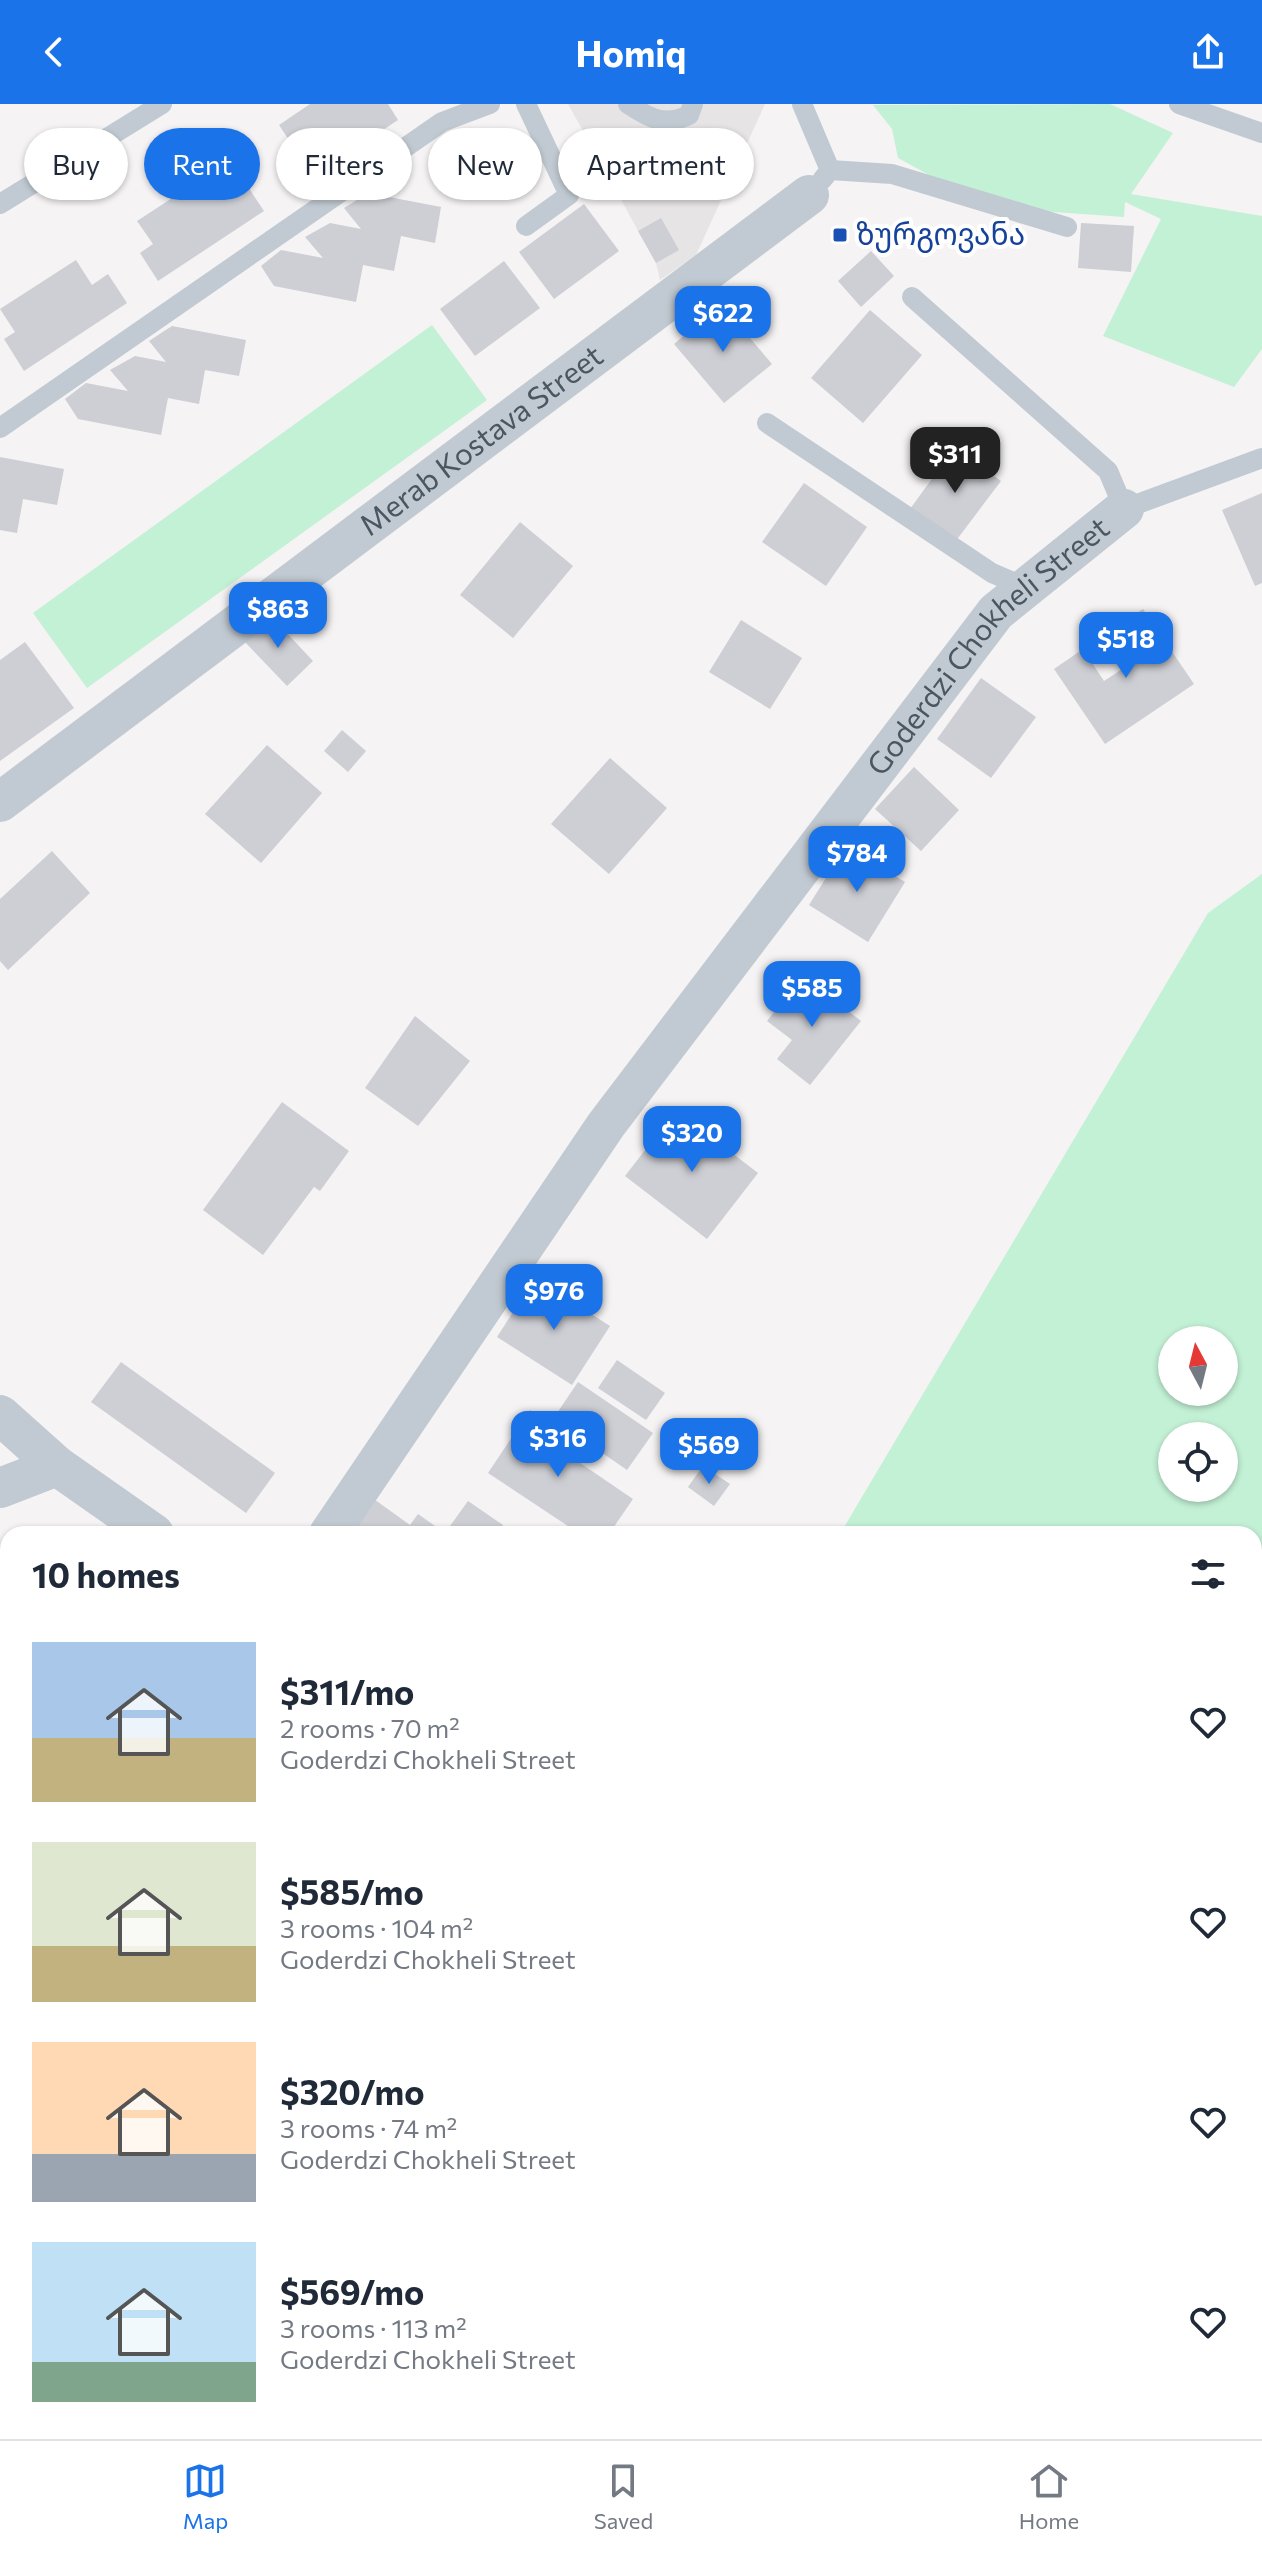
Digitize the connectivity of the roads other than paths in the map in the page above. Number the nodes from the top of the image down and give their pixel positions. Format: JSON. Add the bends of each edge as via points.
{"nodes":[{"id":1,"x":162,"y":104,"type":"edge"},
{"id":2,"x":490,"y":104,"type":"edge"},
{"id":3,"x":526,"y":104,"type":"edge"},
{"id":4,"x":628,"y":104,"type":"edge"},
{"id":5,"x":693,"y":104,"type":"edge"},
{"id":6,"x":802,"y":104,"type":"edge"},
{"id":7,"x":1179,"y":104,"type":"edge"},
{"id":8,"x":1262,"y":133,"type":"edge"},
{"id":9,"x":820,"y":183,"type":"junction"},
{"id":10,"x":0,"y":204,"type":"edge"},
{"id":11,"x":526,"y":226,"type":"dead end"},
{"id":12,"x":1067,"y":227,"type":"dead end"},
{"id":13,"x":912,"y":297,"type":"dead end"},
{"id":14,"x":767,"y":423,"type":"dead end"},
{"id":15,"x":0,"y":428,"type":"edge"},
{"id":16,"x":1262,"y":458,"type":"edge"},
{"id":17,"x":1124,"y":509,"type":"junction"},
{"id":18,"x":1027,"y":588,"type":"junction"},
{"id":19,"x":0,"y":802,"type":"edge"},
{"id":20,"x":0,"y":1415,"type":"edge"},
{"id":21,"x":57,"y":1466,"type":"junction"},
{"id":22,"x":0,"y":1488,"type":"edge"},
{"id":23,"x":143,"y":1526,"type":"edge"},
{"id":24,"x":334,"y":1526,"type":"edge"}],
"edges":[{"from":1,"to":10,"type":"lane"},
{"from":2,"to":15,"type":"lane","via":[[442,122]]},
{"from":3,"to":11,"type":"lane","via":[[569,195]]},
{"from":4,"to":5,"type":"lane","via":[[664,122],[689,115]]},
{"from":6,"to":9,"type":"lane"},
{"from":7,"to":8,"type":"lane"},
{"from":9,"to":12,"type":"lane","via":[[892,174]]},
{"from":9,"to":19,"type":"street","name":"Merab Kostava Street"},
{"from":13,"to":17,"type":"lane","via":[[1108,471]]},
{"from":14,"to":18,"type":"lane","via":[[992,573]]},
{"from":16,"to":17,"type":"lane"},
{"from":17,"to":18,"type":"street","name":"Goderdzi Chokheli Street"},
{"from":18,"to":24,"type":"street","name":"Goderdzi Chokheli Street","via":[[996,612],[606,1125]]},
{"from":20,"to":21,"type":"street"},
{"from":21,"to":22,"type":"street"},
{"from":21,"to":23,"type":"street"}]}
